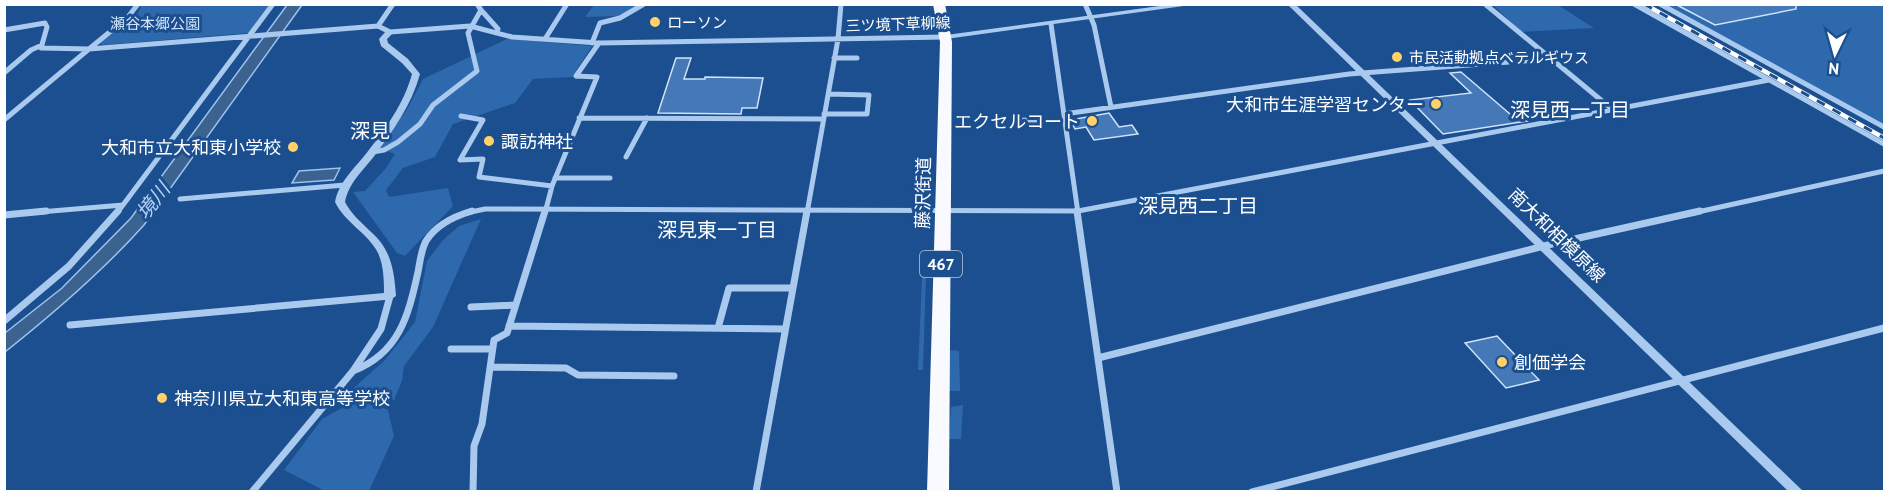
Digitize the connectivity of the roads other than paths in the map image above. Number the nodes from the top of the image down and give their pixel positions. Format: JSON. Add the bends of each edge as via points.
{"nodes":[{"id":1,"x":138,"y":4,"type":"edge"},
{"id":2,"x":273,"y":4,"type":"edge"},
{"id":3,"x":393,"y":4,"type":"edge"},
{"id":4,"x":477,"y":4,"type":"edge"},
{"id":5,"x":567,"y":4,"type":"edge"},
{"id":6,"x":644,"y":4,"type":"edge"},
{"id":7,"x":841,"y":4,"type":"edge"},
{"id":8,"x":939,"y":4,"type":"edge"},
{"id":9,"x":1085,"y":4,"type":"edge"},
{"id":10,"x":1195,"y":4,"type":"edge"},
{"id":11,"x":1290,"y":4,"type":"edge"},
{"id":12,"x":1485,"y":4,"type":"edge"},
{"id":13,"x":1634,"y":4,"type":"edge"},
{"id":14,"x":1660,"y":4,"type":"edge"},
{"id":15,"x":481,"y":10,"type":"junction"},
{"id":16,"x":1091,"y":19,"type":"junction"},
{"id":17,"x":1051,"y":24,"type":"junction"},
{"id":18,"x":378,"y":26,"type":"junction"},
{"id":19,"x":470,"y":26,"type":"junction"},
{"id":20,"x":4,"y":30,"type":"edge"},
{"id":21,"x":390,"y":32,"type":"junction"},
{"id":22,"x":496,"y":33,"type":"junction"},
{"id":23,"x":250,"y":37,"type":"junction"},
{"id":24,"x":946,"y":37,"type":"junction"},
{"id":25,"x":545,"y":39,"type":"junction"},
{"id":26,"x":838,"y":39,"type":"junction"},
{"id":27,"x":592,"y":43,"type":"junction"},
{"id":28,"x":599,"y":43,"type":"junction"},
{"id":29,"x":42,"y":45,"type":"junction"},
{"id":30,"x":89,"y":49,"type":"junction"},
{"id":31,"x":834,"y":58,"type":"junction"},
{"id":32,"x":857,"y":58,"type":"dead end"},
{"id":33,"x":1551,"y":59,"type":"junction"},
{"id":34,"x":4,"y":73,"type":"edge"},
{"id":35,"x":1361,"y":73,"type":"junction"},
{"id":36,"x":1769,"y":80,"type":"junction"},
{"id":37,"x":828,"y":94,"type":"junction"},
{"id":38,"x":1112,"y":107,"type":"junction"},
{"id":39,"x":1613,"y":110,"type":"junction"},
{"id":40,"x":461,"y":116,"type":"dead end"},
{"id":41,"x":824,"y":117,"type":"junction"},
{"id":42,"x":1064,"y":117,"type":"junction"},
{"id":43,"x":579,"y":118,"type":"junction"},
{"id":44,"x":647,"y":118,"type":"junction"},
{"id":45,"x":4,"y":120,"type":"edge"},
{"id":46,"x":1013,"y":120,"type":"dead end"},
{"id":47,"x":1884,"y":127,"type":"edge"},
{"id":48,"x":1884,"y":144,"type":"edge"},
{"id":49,"x":1436,"y":145,"type":"junction"},
{"id":50,"x":373,"y":152,"type":"junction"},
{"id":51,"x":626,"y":157,"type":"dead end"},
{"id":52,"x":1884,"y":171,"type":"edge"},
{"id":53,"x":610,"y":178,"type":"dead end"},
{"id":54,"x":553,"y":182,"type":"junction"},
{"id":55,"x":345,"y":185,"type":"junction"},
{"id":56,"x":180,"y":199,"type":"dead end"},
{"id":57,"x":123,"y":205,"type":"junction"},
{"id":58,"x":546,"y":209,"type":"junction"},
{"id":59,"x":807,"y":210,"type":"junction"},
{"id":60,"x":942,"y":211,"type":"junction"},
{"id":61,"x":1078,"y":211,"type":"junction"},
{"id":62,"x":4,"y":215,"type":"edge"},
{"id":63,"x":1543,"y":247,"type":"junction"},
{"id":64,"x":793,"y":288,"type":"junction"},
{"id":65,"x":390,"y":296,"type":"junction"},
{"id":66,"x":515,"y":305,"type":"junction"},
{"id":67,"x":471,"y":307,"type":"dead end"},
{"id":68,"x":4,"y":321,"type":"edge"},
{"id":69,"x":70,"y":325,"type":"dead end"},
{"id":70,"x":509,"y":326,"type":"junction"},
{"id":71,"x":718,"y":328,"type":"junction"},
{"id":72,"x":1884,"y":328,"type":"edge"},
{"id":73,"x":785,"y":329,"type":"junction"},
{"id":74,"x":451,"y":349,"type":"dead end"},
{"id":75,"x":492,"y":349,"type":"junction"},
{"id":76,"x":1098,"y":358,"type":"junction"},
{"id":77,"x":491,"y":367,"type":"junction"},
{"id":78,"x":353,"y":371,"type":"junction"},
{"id":79,"x":674,"y":376,"type":"dead end"},
{"id":80,"x":1682,"y":380,"type":"junction"},
{"id":81,"x":1266,"y":490,"type":"edge"},
{"id":82,"x":252,"y":492,"type":"edge"},
{"id":83,"x":473,"y":492,"type":"edge"},
{"id":84,"x":756,"y":492,"type":"edge"},
{"id":85,"x":938,"y":492,"type":"edge"},
{"id":86,"x":1117,"y":492,"type":"edge"},
{"id":87,"x":1252,"y":492,"type":"edge"},
{"id":88,"x":1798,"y":492,"type":"edge"}],
"edges":[{"from":1,"to":30,"type":"street","via":[[131,15]]},
{"from":2,"to":23,"type":"street"},
{"from":3,"to":18,"type":"street"},
{"from":4,"to":15,"type":"street"},
{"from":5,"to":25,"type":"street"},
{"from":6,"to":27,"type":"street","via":[[620,18],[600,23]]},
{"from":7,"to":26,"type":"street"},
{"from":8,"to":24,"type":"highway","name":"藤沢街道","number":"467"},
{"from":9,"to":16,"type":"street"},
{"from":10,"to":16,"type":"street","name":"三ツ境下草柳線"},
{"from":11,"to":35,"type":"street","name":"南大和相模原線"},
{"from":12,"to":33,"type":"street"},
{"from":13,"to":36,"type":"street"},
{"from":14,"to":47,"type":"street"},
{"from":15,"to":19,"type":"street"},
{"from":15,"to":22,"type":"street","via":[[498,29]]},
{"from":16,"to":17,"type":"street","name":"三ツ境下草柳線"},
{"from":16,"to":38,"type":"street"},
{"from":17,"to":24,"type":"street","name":"三ツ境下草柳線"},
{"from":17,"to":42,"type":"street"},
{"from":18,"to":21,"type":"street"},
{"from":18,"to":23,"type":"street"},
{"from":19,"to":21,"type":"street","name":"三ツ境下草柳線"},
{"from":19,"to":22,"type":"street","name":"三ツ境下草柳線"},
{"from":19,"to":50,"type":"street","via":[[468,33],[477,71],[433,105],[420,124],[398,142]]},
{"from":20,"to":29,"type":"street","via":[[45,23]]},
{"from":21,"to":50,"type":"street","via":[[383,39],[384,44],[414,69],[415,77],[410,94]]},
{"from":22,"to":25,"type":"street","name":"三ツ境下草柳線"},
{"from":23,"to":30,"type":"street"},
{"from":23,"to":57,"type":"street"},
{"from":24,"to":26,"type":"street","name":"三ツ境下草柳線"},
{"from":24,"to":60,"type":"highway","name":"藤沢街道","number":"467"},
{"from":25,"to":27,"type":"street","name":"三ツ境下草柳線"},
{"from":26,"to":28,"type":"street","name":"三ツ境下草柳線"},
{"from":26,"to":31,"type":"street"},
{"from":27,"to":28,"type":"street","name":"三ツ境下草柳線"},
{"from":28,"to":43,"type":"street","via":[[576,76],[597,77]]},
{"from":29,"to":30,"type":"street","via":[[41,48]]},
{"from":29,"to":34,"type":"street"},
{"from":30,"to":45,"type":"street"},
{"from":31,"to":32,"type":"street"},
{"from":31,"to":37,"type":"street"},
{"from":33,"to":35,"type":"street"},
{"from":33,"to":39,"type":"street"},
{"from":35,"to":38,"type":"street"},
{"from":35,"to":49,"type":"street","name":"南大和相模原線"},
{"from":36,"to":39,"type":"street"},
{"from":36,"to":48,"type":"street"},
{"from":37,"to":41,"type":"street"},
{"from":37,"to":41,"type":"street","via":[[869,95],[867,114]]},
{"from":38,"to":42,"type":"street"},
{"from":39,"to":49,"type":"street"},
{"from":40,"to":54,"type":"street","via":[[483,120],[460,160],[483,159],[479,177]]},
{"from":41,"to":44,"type":"street"},
{"from":41,"to":59,"type":"street"},
{"from":42,"to":46,"type":"street"},
{"from":42,"to":61,"type":"street"},
{"from":43,"to":44,"type":"street"},
{"from":43,"to":54,"type":"street"},
{"from":44,"to":51,"type":"street"},
{"from":49,"to":61,"type":"street"},
{"from":49,"to":63,"type":"street","name":"南大和相模原線"},
{"from":50,"to":55,"type":"street"},
{"from":52,"to":63,"type":"street"},
{"from":53,"to":54,"type":"street"},
{"from":54,"to":58,"type":"street"},
{"from":55,"to":56,"type":"street"},
{"from":55,"to":65,"type":"street","via":[[342,208],[382,250]]},
{"from":57,"to":62,"type":"street"},
{"from":57,"to":68,"type":"street","via":[[69,266]]},
{"from":58,"to":59,"type":"street"},
{"from":58,"to":66,"type":"street"},
{"from":58,"to":78,"type":"street","via":[[486,209],[442,224],[427,238],[407,319],[398,336],[374,362]]},
{"from":59,"to":60,"type":"street"},
{"from":59,"to":64,"type":"street"},
{"from":60,"to":61,"type":"street"},
{"from":60,"to":85,"type":"highway","name":"藤沢街道","number":"467"},
{"from":61,"to":76,"type":"street"},
{"from":63,"to":76,"type":"street"},
{"from":63,"to":80,"type":"street","name":"南大和相模原線"},
{"from":64,"to":71,"type":"street","via":[[729,288]]},
{"from":64,"to":73,"type":"street"},
{"from":65,"to":69,"type":"street"},
{"from":65,"to":78,"type":"street","via":[[381,329]]},
{"from":66,"to":67,"type":"street"},
{"from":66,"to":70,"type":"street"},
{"from":70,"to":71,"type":"street"},
{"from":70,"to":75,"type":"street","via":[[507,333],[494,340]]},
{"from":71,"to":73,"type":"street"},
{"from":72,"to":80,"type":"street"},
{"from":73,"to":84,"type":"street"},
{"from":74,"to":75,"type":"street"},
{"from":75,"to":77,"type":"street"},
{"from":76,"to":86,"type":"street"},
{"from":77,"to":79,"type":"street","via":[[566,368],[578,375]]},
{"from":77,"to":83,"type":"street","via":[[482,424],[474,446]]},
{"from":78,"to":82,"type":"street"},
{"from":80,"to":81,"type":"street"},
{"from":80,"to":88,"type":"street","name":"南大和相模原線"},
{"from":81,"to":87,"type":"street"}]}
